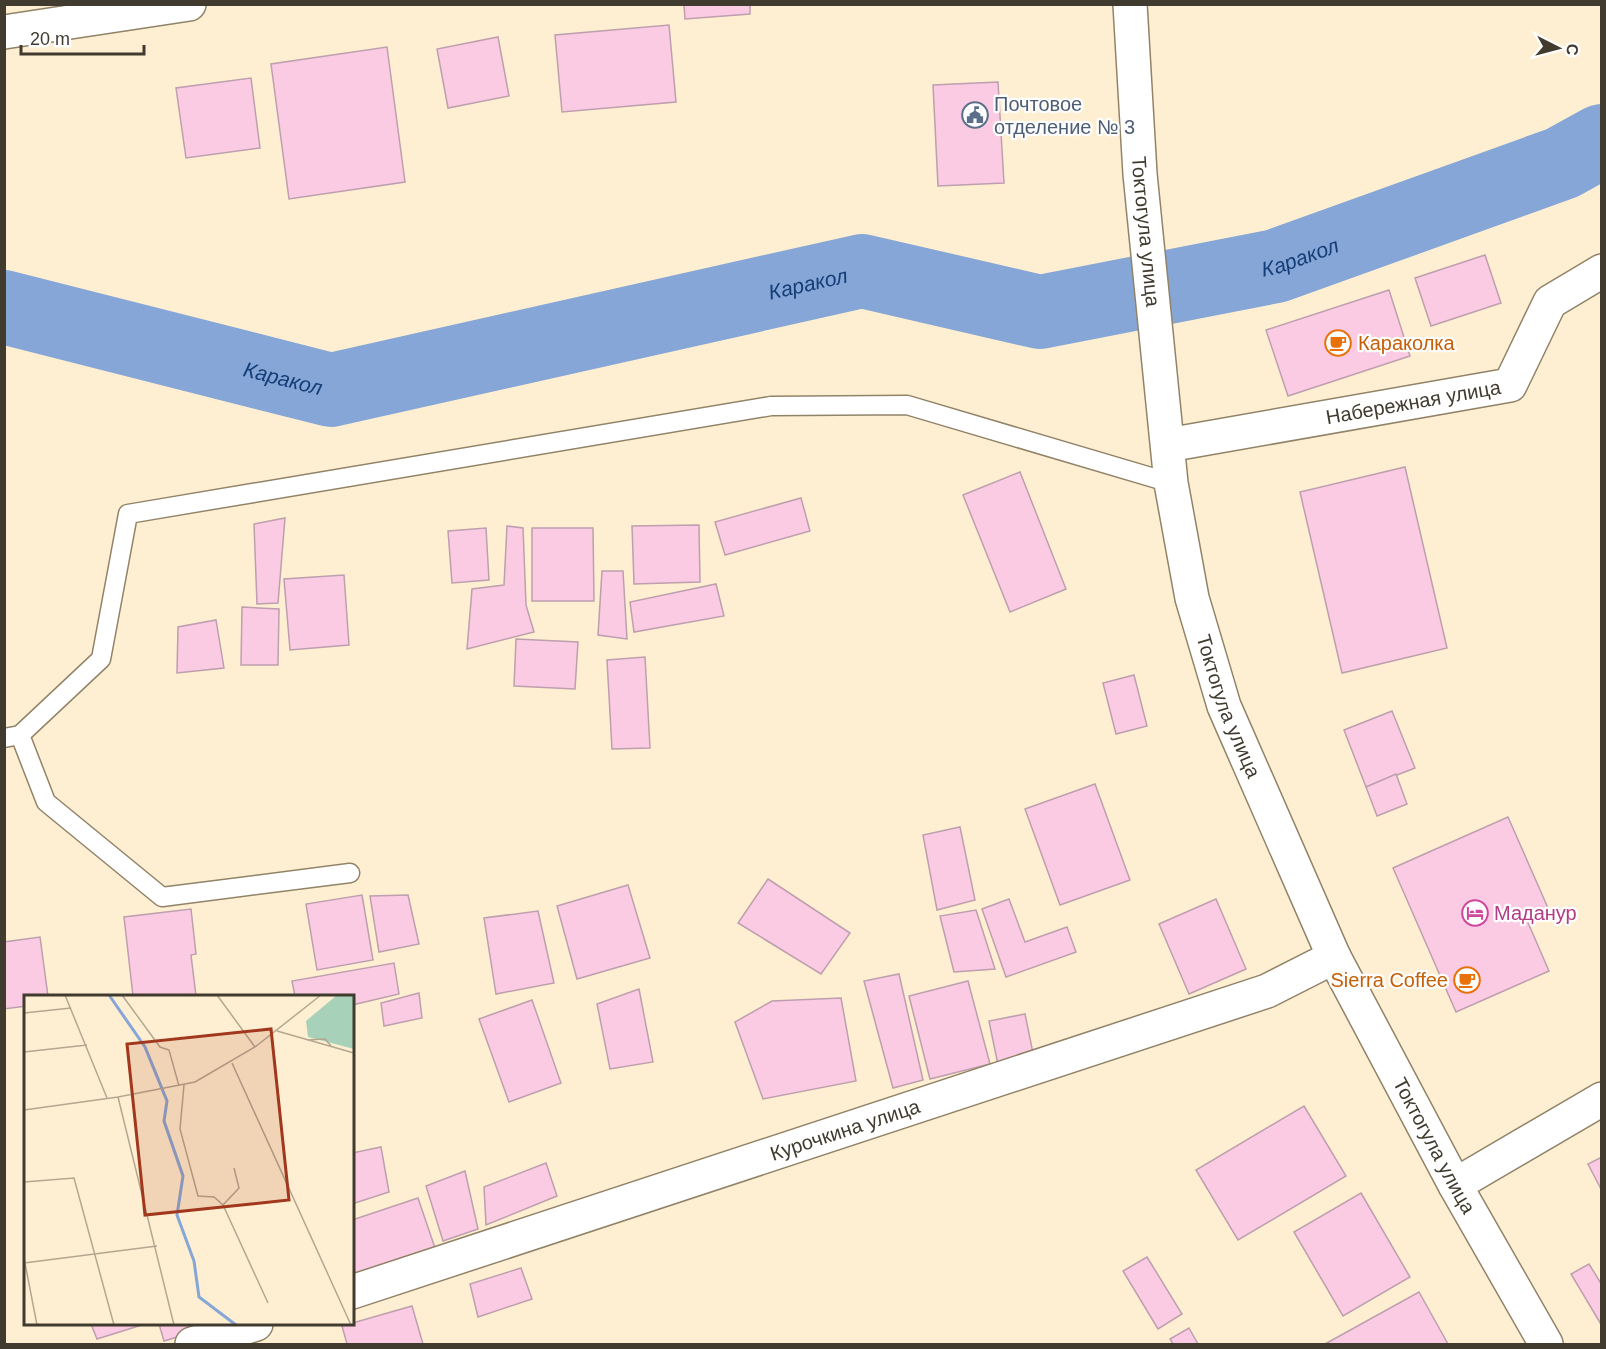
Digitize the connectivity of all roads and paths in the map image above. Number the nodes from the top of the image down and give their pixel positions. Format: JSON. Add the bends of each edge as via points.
{"nodes":[{"id":1,"x":189,"y":4,"type":"edge"},
{"id":2,"x":1130,"y":4,"type":"edge"},
{"id":3,"x":4,"y":32,"type":"edge"},
{"id":4,"x":1602,"y":271,"type":"edge"},
{"id":5,"x":1168,"y":445,"type":"junction"},
{"id":6,"x":1171,"y":483,"type":"junction"},
{"id":7,"x":12,"y":736,"type":"edge"},
{"id":8,"x":350,"y":873,"type":"dead end"},
{"id":9,"x":1334,"y":957,"type":"junction"},
{"id":10,"x":1602,"y":1100,"type":"edge"},
{"id":11,"x":1455,"y":1185,"type":"junction"},
{"id":12,"x":354,"y":1291,"type":"edge"},
{"id":13,"x":250,"y":1325,"type":"edge"},
{"id":14,"x":192,"y":1344,"type":"edge"},
{"id":15,"x":1546,"y":1344,"type":"edge"}],
"edges":[{"from":1,"to":3,"type":"main road"},
{"from":2,"to":5,"type":"main road","name":"Токтогула улица","via":[[1140,174]]},
{"from":4,"to":5,"type":"main road","name":"Набережная улица","via":[[1550,302],[1510,385]]},
{"from":5,"to":6,"type":"main road","name":"Токтогула улица"},
{"from":6,"to":7,"type":"lane","via":[[907,405],[771,406],[128,513],[101,658]]},
{"from":6,"to":9,"type":"main road","name":"Токтогула улица","via":[[1191,598],[1224,706]]},
{"from":7,"to":8,"type":"lane","via":[[46,801],[162,897]]},
{"from":9,"to":11,"type":"main road","name":"Токтогула улица"},
{"from":9,"to":12,"type":"main road","name":"Курочкина улица","via":[[1267,991]]},
{"from":10,"to":11,"type":"main road"},
{"from":11,"to":15,"type":"main road","name":"Токтогула улица"},
{"from":13,"to":14,"type":"main road"}]}
